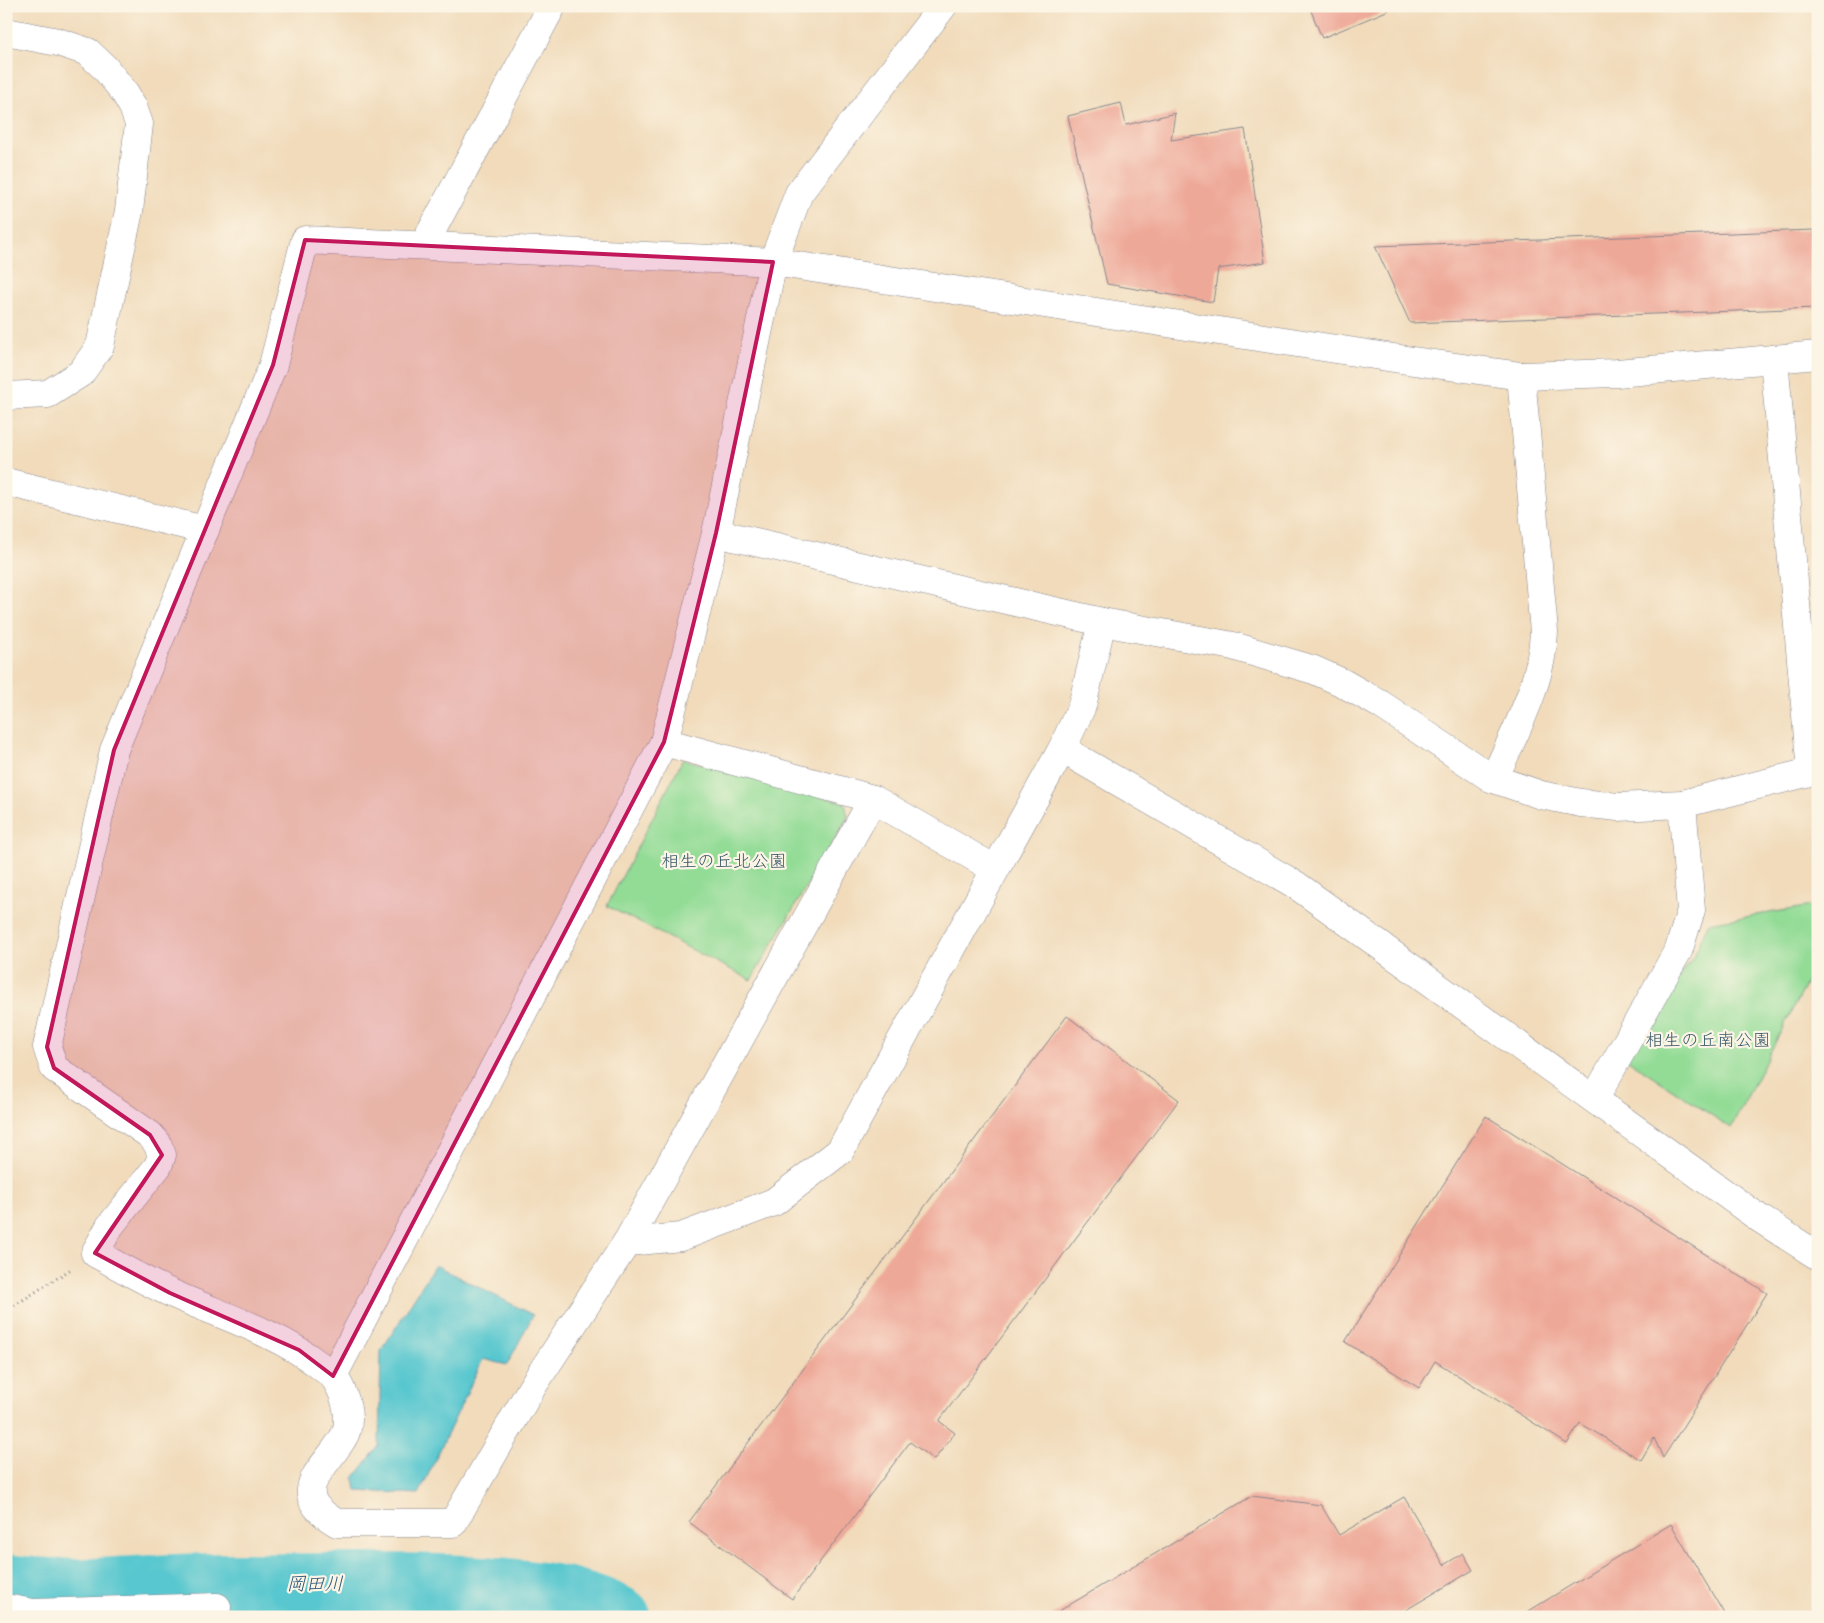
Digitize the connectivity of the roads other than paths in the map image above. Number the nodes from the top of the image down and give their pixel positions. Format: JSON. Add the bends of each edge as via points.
{"nodes":[{"id":1,"x":552,"y":6,"type":"edge"},
{"id":2,"x":943,"y":6,"type":"edge"},
{"id":3,"x":6,"y":32,"type":"edge"},
{"id":4,"x":424,"y":245,"type":"junction"},
{"id":5,"x":773,"y":262,"type":"junction"},
{"id":6,"x":1818,"y":355,"type":"edge"},
{"id":7,"x":1774,"y":358,"type":"junction"},
{"id":8,"x":1521,"y":376,"type":"junction"},
{"id":9,"x":6,"y":396,"type":"edge"},
{"id":10,"x":6,"y":482,"type":"edge"},
{"id":11,"x":205,"y":530,"type":"junction"},
{"id":12,"x":716,"y":533,"type":"junction"},
{"id":13,"x":1102,"y":622,"type":"junction"},
{"id":14,"x":664,"y":742,"type":"junction"},
{"id":15,"x":1062,"y":749,"type":"junction"},
{"id":16,"x":1814,"y":770,"type":"edge"},
{"id":17,"x":1494,"y":779,"type":"junction"},
{"id":18,"x":873,"y":799,"type":"junction"},
{"id":19,"x":1682,"y":804,"type":"junction"},
{"id":20,"x":995,"y":869,"type":"junction"},
{"id":21,"x":1595,"y":1098,"type":"junction"},
{"id":22,"x":628,"y":1242,"type":"junction"},
{"id":23,"x":1818,"y":1256,"type":"edge"},
{"id":24,"x":333,"y":1376,"type":"junction"},
{"id":25,"x":6,"y":1608,"type":"edge"},
{"id":26,"x":215,"y":1617,"type":"edge"}],
"edges":[{"from":1,"to":4,"type":"street"},
{"from":2,"to":5,"type":"street","via":[[798,193]]},
{"from":3,"to":9,"type":"street","via":[[58,42],[88,52],[125,93],[138,124],[129,210],[100,346],[81,373],[48,394]]},
{"from":4,"to":5,"type":"street"},
{"from":4,"to":11,"type":"street","via":[[305,240],[273,365]]},
{"from":5,"to":8,"type":"street"},
{"from":5,"to":12,"type":"street"},
{"from":6,"to":7,"type":"street"},
{"from":7,"to":8,"type":"street","via":[[1617,373]]},
{"from":7,"to":16,"type":"street"},
{"from":8,"to":17,"type":"street","via":[[1544,632],[1543,652],[1531,694]]},
{"from":10,"to":11,"type":"street"},
{"from":11,"to":24,"type":"street","via":[[114,750],[47,1047],[54,1068],[150,1135],[162,1155],[153,1172],[110,1226],[95,1253],[170,1293],[291,1346]]},
{"from":12,"to":13,"type":"street"},
{"from":12,"to":14,"type":"street"},
{"from":13,"to":15,"type":"street","via":[[1082,706]]},
{"from":13,"to":17,"type":"street","via":[[1233,646],[1314,670],[1380,704]]},
{"from":14,"to":18,"type":"street"},
{"from":14,"to":24,"type":"street"},
{"from":15,"to":20,"type":"street"},
{"from":15,"to":21,"type":"street","via":[[1296,885]]},
{"from":16,"to":19,"type":"street"},
{"from":17,"to":19,"type":"street","via":[[1581,804],[1618,807]]},
{"from":18,"to":20,"type":"street"},
{"from":18,"to":22,"type":"street"},
{"from":19,"to":21,"type":"street","via":[[1691,910],[1679,949]]},
{"from":20,"to":22,"type":"street","via":[[840,1151],[774,1202],[680,1236]]},
{"from":21,"to":23,"type":"street","via":[[1759,1218]]},
{"from":22,"to":24,"type":"street","via":[[534,1384],[454,1524],[337,1524],[323,1515],[313,1502],[310,1488],[319,1468],[344,1437],[348,1418],[344,1398]]},
{"from":25,"to":26,"type":"street","via":[[33,1613],[216,1607]]}]}
